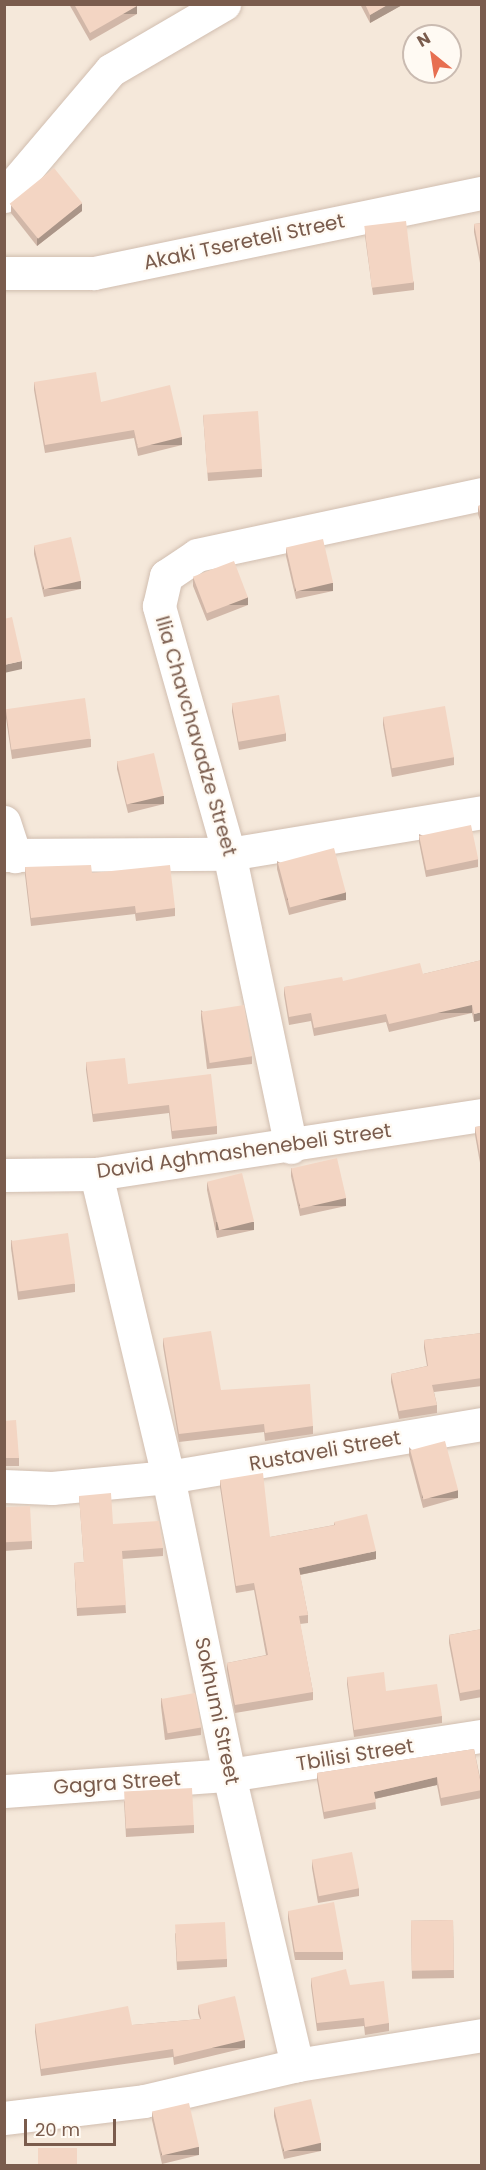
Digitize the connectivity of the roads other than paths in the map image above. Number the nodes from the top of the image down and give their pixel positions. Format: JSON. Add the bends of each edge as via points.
{"nodes":[{"id":1,"x":224,"y":4,"type":"edge"},
{"id":2,"x":482,"y":193,"type":"edge"},
{"id":3,"x":4,"y":196,"type":"edge"},
{"id":4,"x":4,"y":273,"type":"edge"},
{"id":5,"x":482,"y":494,"type":"edge"},
{"id":6,"x":482,"y":812,"type":"edge"},
{"id":7,"x":4,"y":822,"type":"edge"},
{"id":8,"x":229,"y":854,"type":"junction"},
{"id":9,"x":10,"y":856,"type":"edge"},
{"id":10,"x":482,"y":1115,"type":"edge"},
{"id":11,"x":291,"y":1147,"type":"junction"},
{"id":12,"x":96,"y":1174,"type":"junction"},
{"id":13,"x":4,"y":1175,"type":"edge"},
{"id":14,"x":482,"y":1424,"type":"edge"},
{"id":15,"x":168,"y":1477,"type":"junction"},
{"id":16,"x":4,"y":1486,"type":"edge"},
{"id":17,"x":482,"y":1736,"type":"edge"},
{"id":18,"x":229,"y":1775,"type":"junction"},
{"id":19,"x":4,"y":1791,"type":"edge"},
{"id":20,"x":482,"y":2035,"type":"edge"},
{"id":21,"x":297,"y":2065,"type":"junction"},
{"id":22,"x":4,"y":2118,"type":"edge"}],
"edges":[{"from":1,"to":3,"type":"street","via":[[111,70]]},
{"from":2,"to":4,"type":"street","name":"Akaki Tsereteli Street","via":[[94,273]]},
{"from":5,"to":8,"type":"street","name":"Ilia Chavchavadze Street","via":[[197,555],[166,576],[159,606]]},
{"from":6,"to":8,"type":"street"},
{"from":7,"to":9,"type":"street"},
{"from":8,"to":9,"type":"street"},
{"from":8,"to":11,"type":"street","name":"Ilia Chavchavadze Street"},
{"from":10,"to":11,"type":"street","name":"David Aghmashenebeli Street"},
{"from":11,"to":12,"type":"street","name":"David Aghmashenebeli Street"},
{"from":12,"to":13,"type":"street","name":"David Aghmashenebeli Street"},
{"from":12,"to":15,"type":"street","name":"Sokhumi Street"},
{"from":14,"to":15,"type":"street","name":"Rustaveli Street"},
{"from":15,"to":16,"type":"street","name":"Rustaveli Street","via":[[52,1488]]},
{"from":15,"to":18,"type":"street","name":"Sokhumi Street"},
{"from":17,"to":18,"type":"street","name":"Tbilisi Street"},
{"from":18,"to":19,"type":"street","name":"Gagra Street"},
{"from":18,"to":21,"type":"street","name":"Sokhumi Street"},
{"from":20,"to":21,"type":"street"},
{"from":21,"to":22,"type":"street","via":[[144,2101]]}]}
